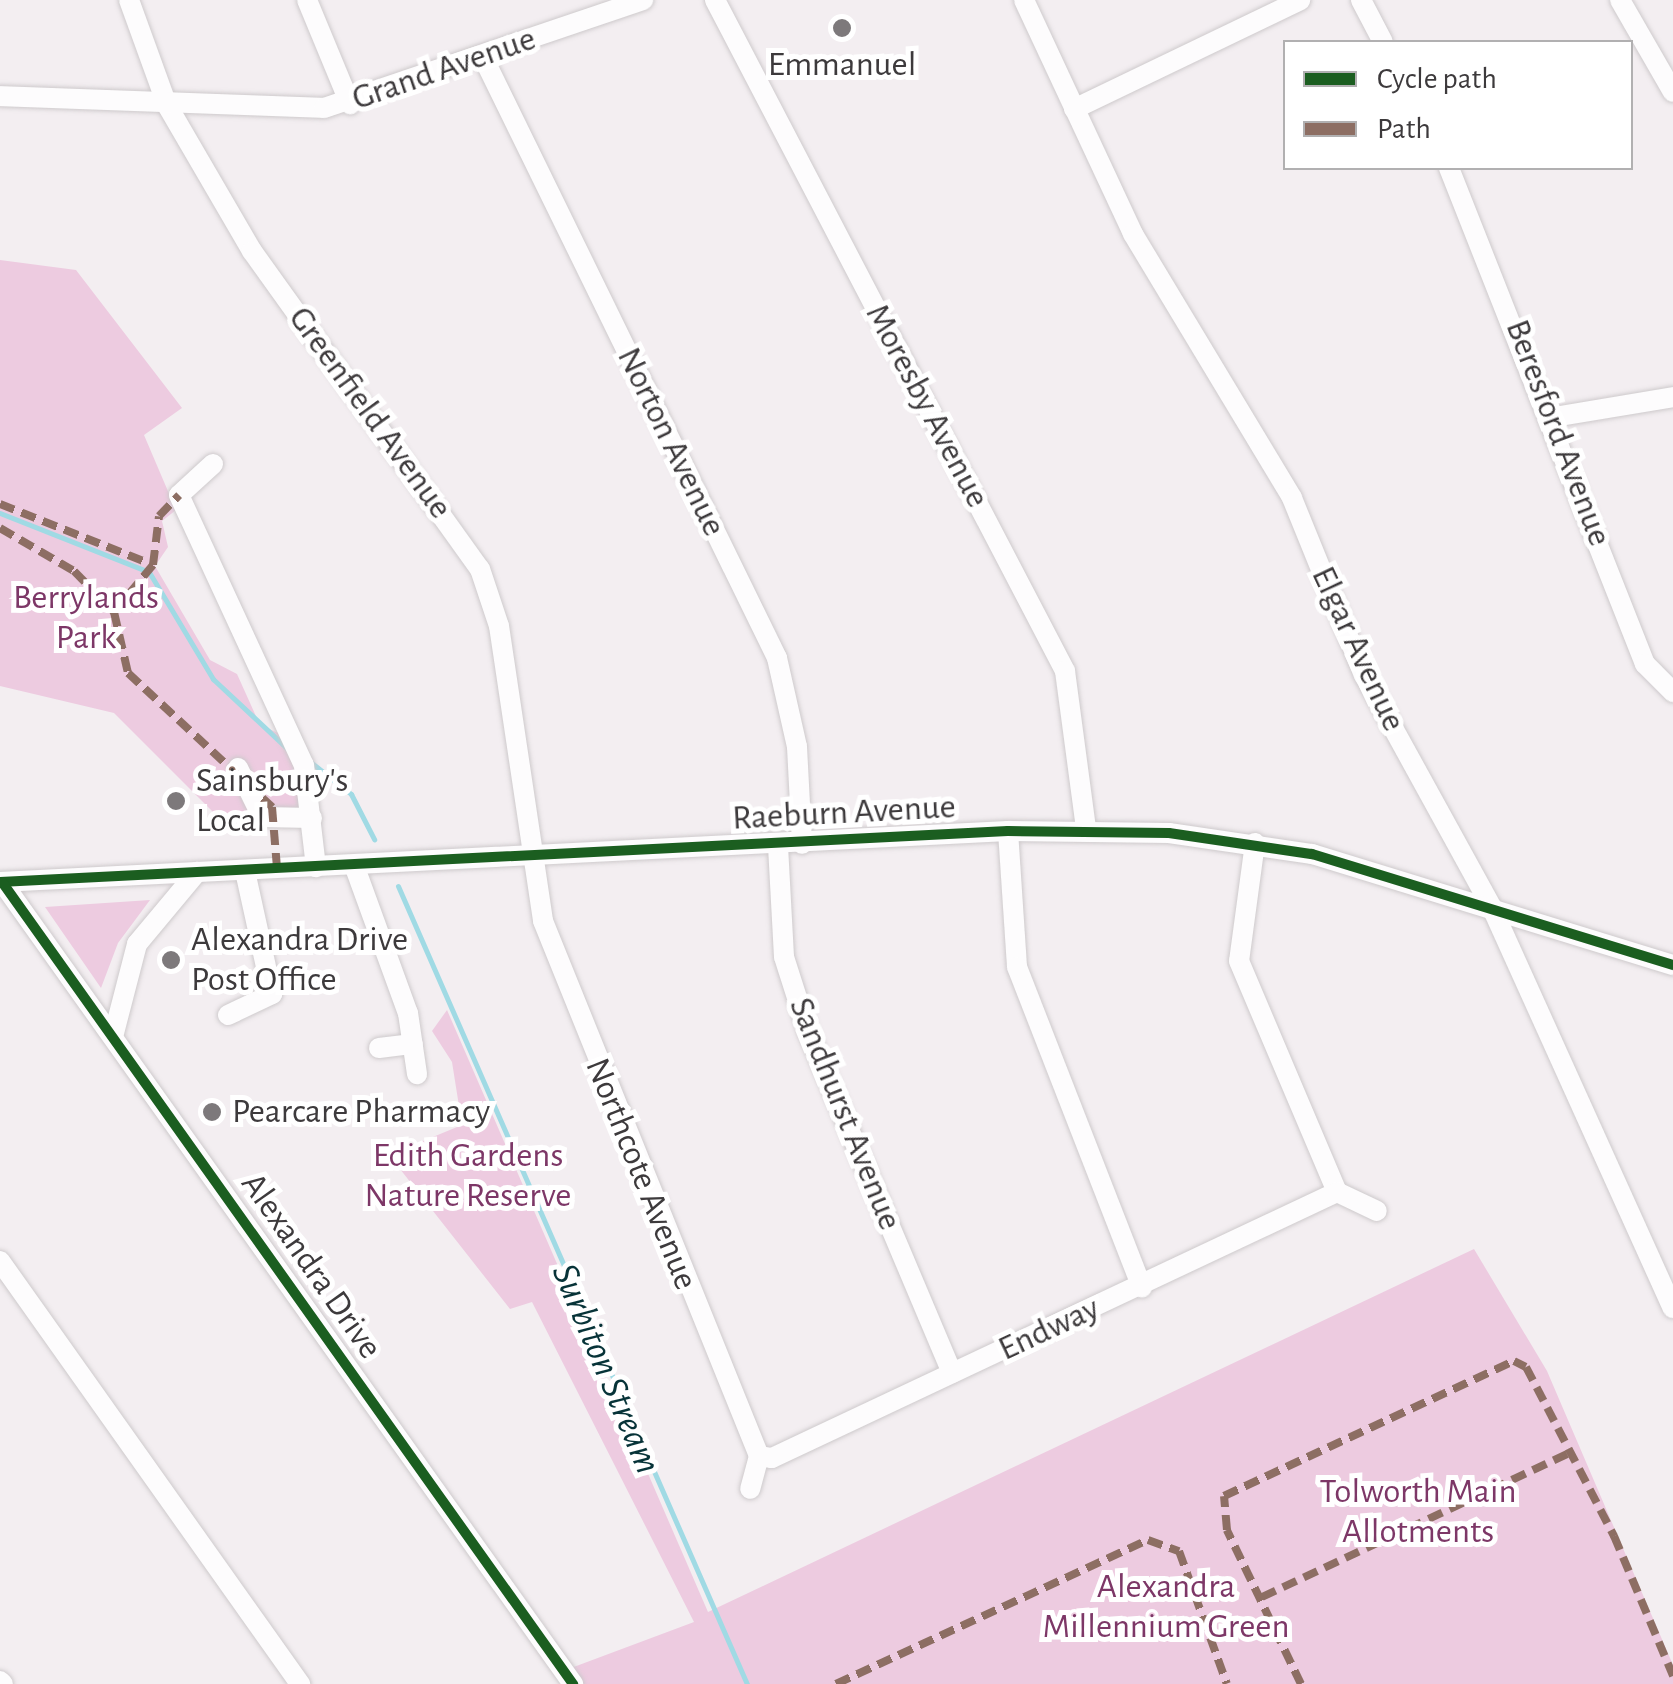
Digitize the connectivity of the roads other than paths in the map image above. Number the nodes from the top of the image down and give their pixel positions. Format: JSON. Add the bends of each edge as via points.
{"nodes":[{"id":1,"x":129,"y":0,"type":"edge"},
{"id":2,"x":307,"y":0,"type":"edge"},
{"id":3,"x":644,"y":0,"type":"edge"},
{"id":4,"x":715,"y":0,"type":"edge"},
{"id":5,"x":1024,"y":0,"type":"edge"},
{"id":6,"x":1300,"y":0,"type":"edge"},
{"id":7,"x":1361,"y":0,"type":"edge"},
{"id":8,"x":1620,"y":0,"type":"edge"},
{"id":9,"x":1382,"y":40,"type":"edge"},
{"id":10,"x":483,"y":57,"type":"junction"},
{"id":11,"x":1673,"y":92,"type":"edge"},
{"id":12,"x":0,"y":96,"type":"edge"},
{"id":13,"x":350,"y":104,"type":"junction"},
{"id":14,"x":167,"y":105,"type":"junction"},
{"id":15,"x":1074,"y":110,"type":"junction"},
{"id":16,"x":1449,"y":170,"type":"edge"},
{"id":17,"x":1673,"y":397,"type":"edge"},
{"id":18,"x":1554,"y":417,"type":"junction"},
{"id":19,"x":212,"y":464,"type":"dead end"},
{"id":20,"x":1673,"y":692,"type":"edge"},
{"id":21,"x":238,"y":768,"type":"dead end"},
{"id":22,"x":312,"y":818,"type":"junction"},
{"id":23,"x":1086,"y":829,"type":"junction"},
{"id":24,"x":1008,"y":831,"type":"junction"},
{"id":25,"x":1255,"y":843,"type":"junction"},
{"id":26,"x":802,"y":844,"type":"junction"},
{"id":27,"x":778,"y":846,"type":"junction"},
{"id":28,"x":531,"y":854,"type":"junction"},
{"id":29,"x":354,"y":865,"type":"junction"},
{"id":30,"x":316,"y":867,"type":"junction"},
{"id":31,"x":245,"y":870,"type":"junction"},
{"id":32,"x":197,"y":872,"type":"junction"},
{"id":33,"x":1,"y":882,"type":"edge"},
{"id":34,"x":1492,"y":908,"type":"junction"},
{"id":35,"x":1673,"y":965,"type":"edge"},
{"id":36,"x":228,"y":1015,"type":"dead end"},
{"id":37,"x":114,"y":1033,"type":"junction"},
{"id":38,"x":413,"y":1044,"type":"junction"},
{"id":39,"x":379,"y":1048,"type":"dead end"},
{"id":40,"x":417,"y":1074,"type":"dead end"},
{"id":41,"x":1337,"y":1192,"type":"junction"},
{"id":42,"x":1377,"y":1211,"type":"dead end"},
{"id":43,"x":0,"y":1261,"type":"edge"},
{"id":44,"x":1142,"y":1287,"type":"junction"},
{"id":45,"x":1673,"y":1308,"type":"edge"},
{"id":46,"x":952,"y":1374,"type":"junction"},
{"id":47,"x":759,"y":1456,"type":"junction"},
{"id":48,"x":750,"y":1489,"type":"dead end"},
{"id":49,"x":300,"y":1684,"type":"edge"},
{"id":50,"x":572,"y":1684,"type":"edge"}],
"edges":[{"from":1,"to":14,"type":"street","name":"Greenfield Avenue"},
{"from":2,"to":13,"type":"street"},
{"from":3,"to":10,"type":"street","name":"Grand Avenue"},
{"from":4,"to":23,"type":"street","name":"Moresby Avenue","via":[[1065,671]]},
{"from":5,"to":15,"type":"street","name":"Elgar Avenue"},
{"from":6,"to":15,"type":"street"},
{"from":7,"to":9,"type":"street"},
{"from":8,"to":11,"type":"street"},
{"from":10,"to":13,"type":"street","name":"Grand Avenue"},
{"from":10,"to":26,"type":"street","name":"Norton Avenue","via":[[777,658],[797,747]]},
{"from":12,"to":14,"type":"street","name":"Grand Avenue"},
{"from":13,"to":14,"type":"street","name":"Grand Avenue"},
{"from":14,"to":28,"type":"street","name":"Greenfield Avenue","via":[[252,251],[480,570],[500,626]]},
{"from":15,"to":34,"type":"street","name":"Elgar Avenue","via":[[1132,234],[1292,498],[1364,675]]},
{"from":16,"to":18,"type":"street","name":"Beresford Avenue"},
{"from":17,"to":18,"type":"street"},
{"from":18,"to":20,"type":"street","name":"Beresford Avenue","via":[[1645,664]]},
{"from":19,"to":22,"type":"street","via":[[179,495],[293,736]]},
{"from":21,"to":22,"type":"street","via":[[262,817]]},
{"from":22,"to":30,"type":"street"},
{"from":23,"to":24,"type":"street","name":"Raeburn Avenue"},
{"from":23,"to":25,"type":"street","name":"Raeburn Avenue"},
{"from":24,"to":26,"type":"street","name":"Raeburn Avenue"},
{"from":24,"to":44,"type":"street","via":[[1017,968]]},
{"from":25,"to":34,"type":"street","name":"Raeburn Avenue"},
{"from":25,"to":41,"type":"street","via":[[1239,961]]},
{"from":26,"to":27,"type":"street","name":"Raeburn Avenue"},
{"from":27,"to":28,"type":"street","name":"Raeburn Avenue"},
{"from":27,"to":46,"type":"street","name":"Sandhurst Avenue","via":[[784,957],[808,1032]]},
{"from":28,"to":29,"type":"street","name":"Raeburn Avenue"},
{"from":28,"to":47,"type":"street","name":"Northcote Avenue","via":[[543,921],[590,1052]]},
{"from":29,"to":30,"type":"street","name":"Raeburn Avenue"},
{"from":29,"to":38,"type":"street"},
{"from":30,"to":31,"type":"street","name":"Raeburn Avenue"},
{"from":31,"to":32,"type":"street","name":"Raeburn Avenue"},
{"from":31,"to":36,"type":"street","via":[[272,994]]},
{"from":32,"to":33,"type":"street","name":"Raeburn Avenue"},
{"from":32,"to":37,"type":"street","via":[[138,944]]},
{"from":33,"to":37,"type":"street","name":"Alexandra Drive"},
{"from":34,"to":35,"type":"street","name":"Raeburn Avenue"},
{"from":34,"to":45,"type":"street","name":"Elgar Avenue"},
{"from":37,"to":50,"type":"street","name":"Alexandra Drive"},
{"from":38,"to":39,"type":"street"},
{"from":38,"to":40,"type":"street"},
{"from":41,"to":42,"type":"street"},
{"from":41,"to":44,"type":"street","name":"Endway"},
{"from":43,"to":49,"type":"street"},
{"from":44,"to":46,"type":"street","name":"Endway"},
{"from":46,"to":47,"type":"street","name":"Endway","via":[[772,1458]]},
{"from":47,"to":48,"type":"street"}]}
